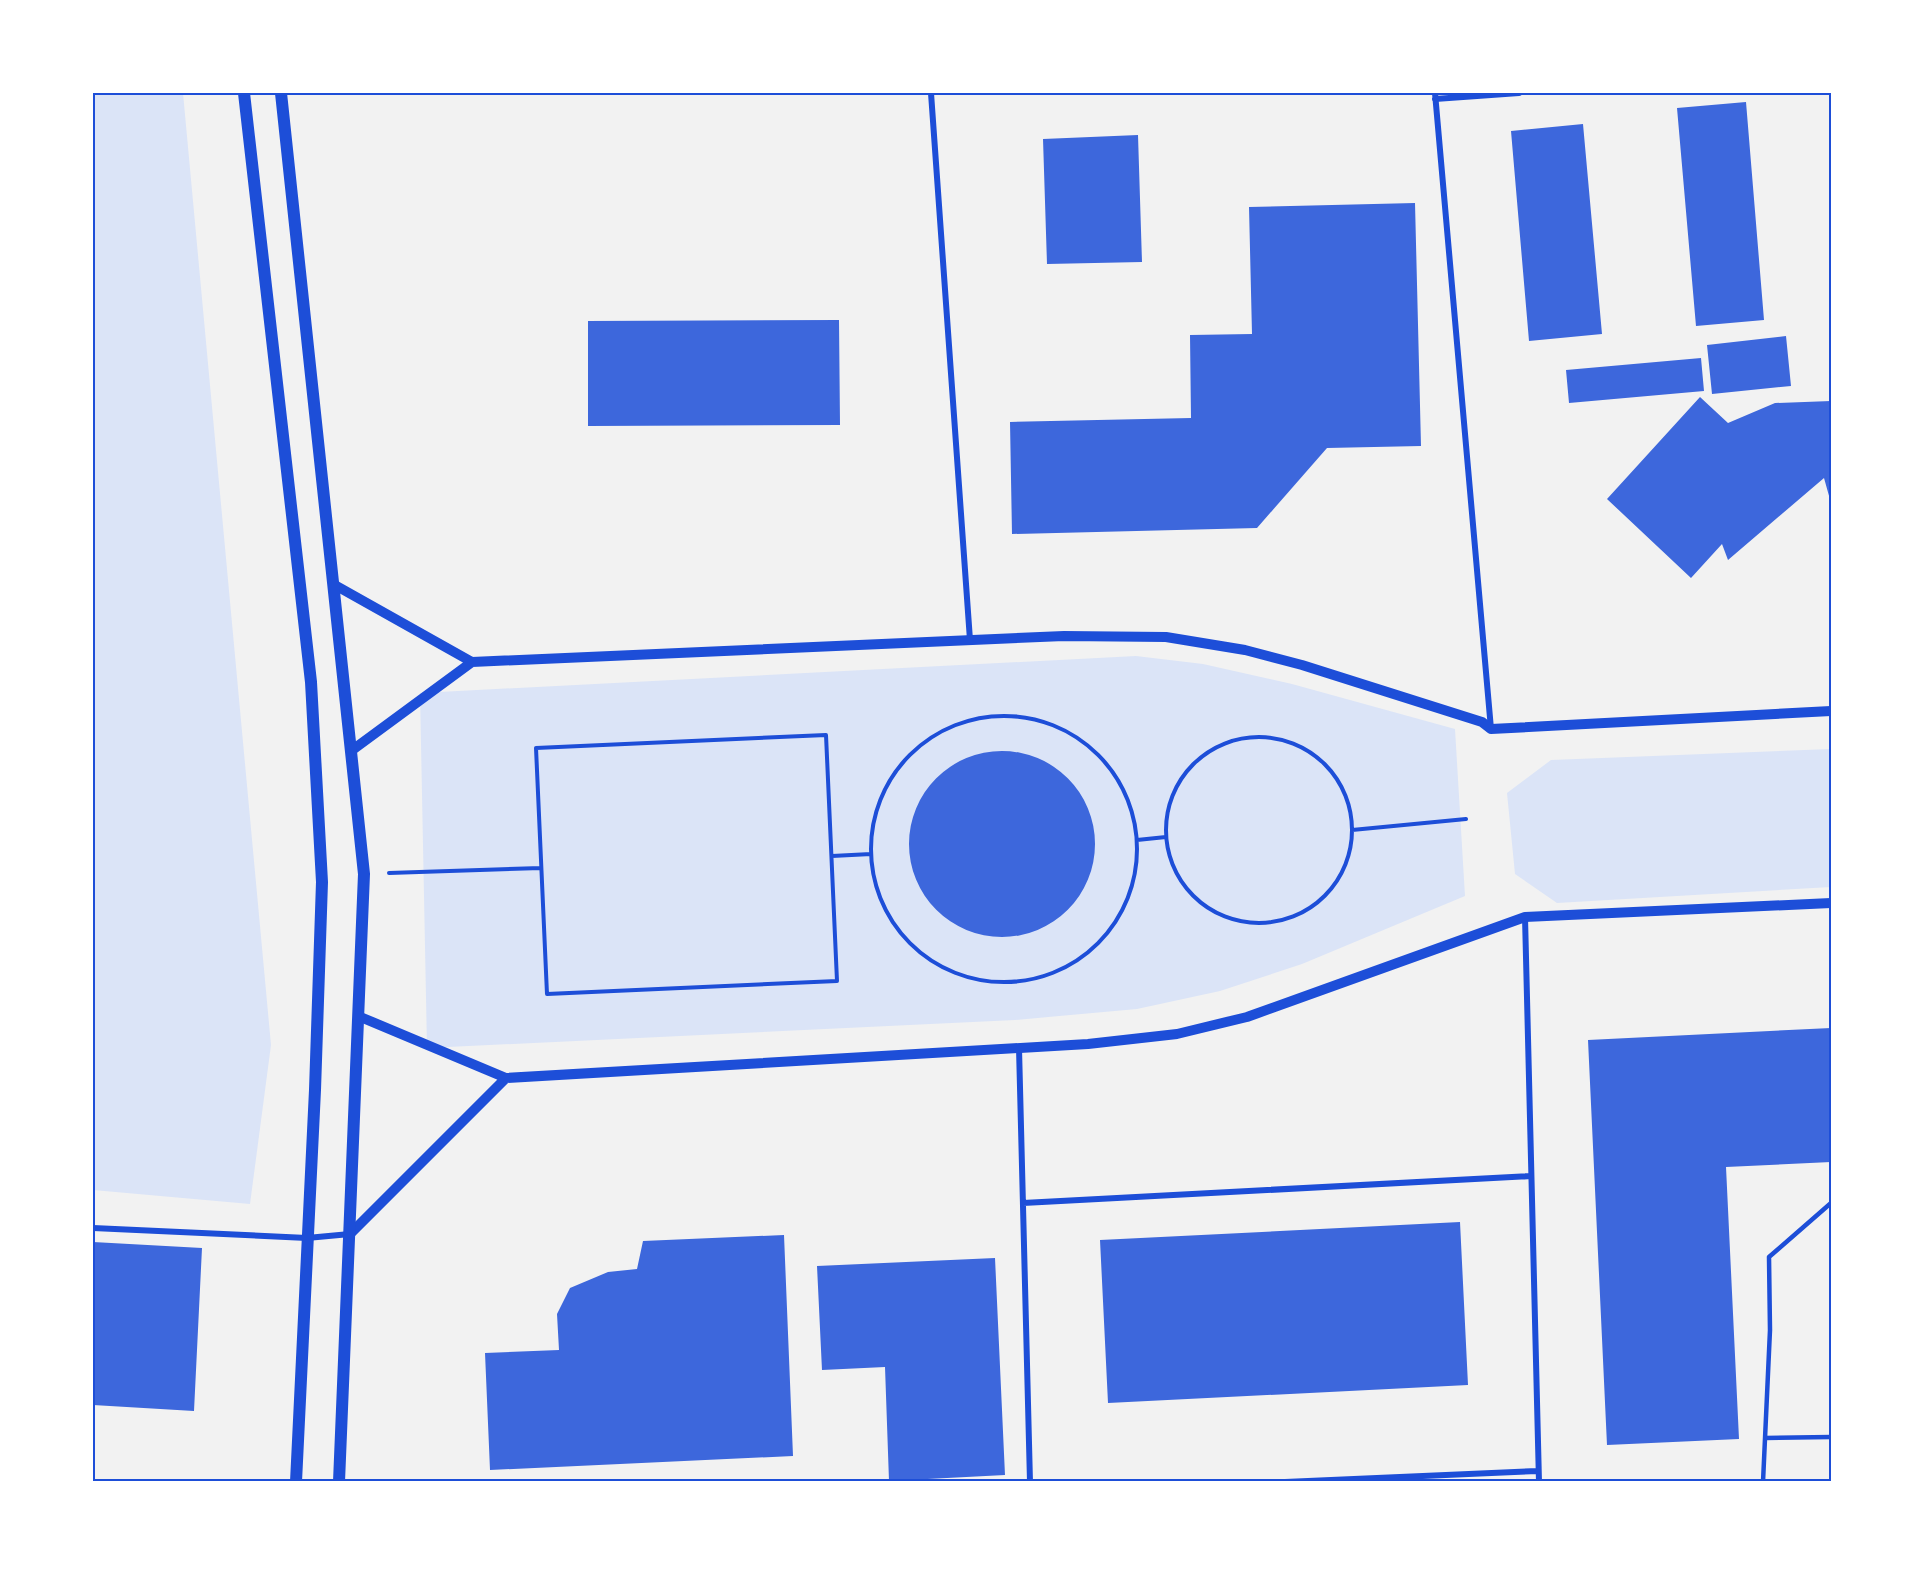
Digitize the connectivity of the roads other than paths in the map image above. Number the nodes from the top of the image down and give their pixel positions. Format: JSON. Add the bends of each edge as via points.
{"nodes":[{"id":1,"x":244,"y":93,"type":"edge"},
{"id":2,"x":281,"y":93,"type":"edge"},
{"id":3,"x":931,"y":93,"type":"edge"},
{"id":4,"x":1519,"y":93,"type":"edge"},
{"id":5,"x":1435,"y":96,"type":"edge"},
{"id":6,"x":333,"y":584,"type":"junction"},
{"id":7,"x":970,"y":640,"type":"junction"},
{"id":8,"x":472,"y":662,"type":"junction"},
{"id":9,"x":1831,"y":711,"type":"edge"},
{"id":10,"x":1491,"y":729,"type":"junction"},
{"id":11,"x":351,"y":750,"type":"junction"},
{"id":12,"x":1831,"y":903,"type":"edge"},
{"id":13,"x":1525,"y":918,"type":"junction"},
{"id":14,"x":358,"y":1016,"type":"junction"},
{"id":15,"x":1019,"y":1047,"type":"junction"},
{"id":16,"x":506,"y":1078,"type":"junction"},
{"id":17,"x":1532,"y":1176,"type":"junction"},
{"id":18,"x":1023,"y":1203,"type":"junction"},
{"id":19,"x":1831,"y":1203,"type":"edge"},
{"id":20,"x":93,"y":1228,"type":"edge"},
{"id":21,"x":350,"y":1234,"type":"junction"},
{"id":22,"x":307,"y":1238,"type":"junction"},
{"id":23,"x":1831,"y":1437,"type":"edge"},
{"id":24,"x":1765,"y":1438,"type":"junction"},
{"id":25,"x":1538,"y":1471,"type":"junction"},
{"id":26,"x":296,"y":1482,"type":"edge"},
{"id":27,"x":339,"y":1482,"type":"edge"},
{"id":28,"x":1030,"y":1482,"type":"edge"},
{"id":29,"x":1285,"y":1482,"type":"edge"},
{"id":30,"x":1539,"y":1482,"type":"edge"},
{"id":31,"x":1763,"y":1482,"type":"edge"}],
"edges":[{"from":1,"to":22,"type":"main road","via":[[312,693],[322,882]]},
{"from":2,"to":6,"type":"main road"},
{"from":3,"to":7,"type":"street"},
{"from":4,"to":5,"type":"street"},
{"from":5,"to":10,"type":"street"},
{"from":6,"to":8,"type":"street"},
{"from":6,"to":11,"type":"main road"},
{"from":7,"to":8,"type":"street"},
{"from":7,"to":10,"type":"street","via":[[1119,635],[1204,642],[1312,668],[1482,722]]},
{"from":8,"to":11,"type":"street"},
{"from":9,"to":10,"type":"street"},
{"from":11,"to":14,"type":"main road","via":[[364,874]]},
{"from":12,"to":13,"type":"street"},
{"from":13,"to":15,"type":"street","via":[[1216,1026],[1136,1040]]},
{"from":13,"to":17,"type":"street"},
{"from":14,"to":16,"type":"street"},
{"from":14,"to":21,"type":"main road"},
{"from":15,"to":16,"type":"street"},
{"from":15,"to":18,"type":"street"},
{"from":16,"to":21,"type":"street"},
{"from":17,"to":18,"type":"street"},
{"from":17,"to":25,"type":"street"},
{"from":18,"to":28,"type":"street"},
{"from":19,"to":24,"type":"lane","via":[[1769,1257]]},
{"from":20,"to":22,"type":"street"},
{"from":21,"to":22,"type":"street"},
{"from":21,"to":27,"type":"main road"},
{"from":22,"to":26,"type":"main road"},
{"from":23,"to":24,"type":"lane"},
{"from":24,"to":31,"type":"lane"},
{"from":25,"to":29,"type":"street"},
{"from":25,"to":30,"type":"street"}]}
